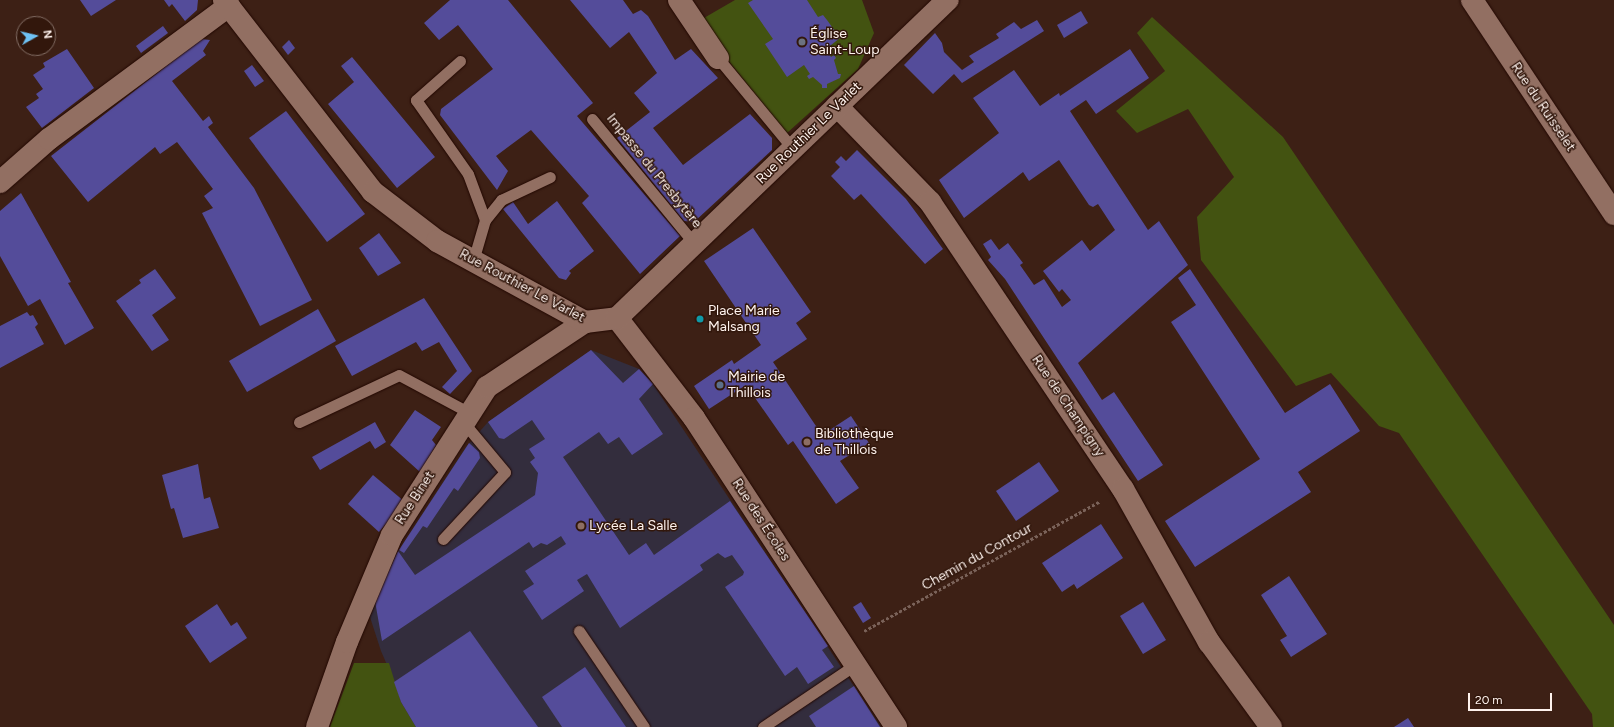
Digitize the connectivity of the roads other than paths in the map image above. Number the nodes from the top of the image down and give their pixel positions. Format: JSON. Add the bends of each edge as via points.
{"nodes":[{"id":1,"x":679,"y":0,"type":"edge"},
{"id":2,"x":948,"y":0,"type":"edge"},
{"id":3,"x":1472,"y":0,"type":"edge"},
{"id":4,"x":227,"y":3,"type":"edge"},
{"id":5,"x":718,"y":58,"type":"joint"},
{"id":6,"x":460,"y":61,"type":"dead end"},
{"id":7,"x":837,"y":106,"type":"junction"},
{"id":8,"x":592,"y":119,"type":"dead end"},
{"id":9,"x":793,"y":149,"type":"junction"},
{"id":10,"x":550,"y":177,"type":"dead end"},
{"id":11,"x":0,"y":182,"type":"edge"},
{"id":12,"x":1614,"y":214,"type":"edge"},
{"id":13,"x":485,"y":220,"type":"junction"},
{"id":14,"x":694,"y":243,"type":"junction"},
{"id":15,"x":473,"y":261,"type":"junction"},
{"id":16,"x":617,"y":318,"type":"junction"},
{"id":17,"x":585,"y":322,"type":"junction"},
{"id":18,"x":467,"y":418,"type":"junction"},
{"id":19,"x":299,"y":422,"type":"dead end"},
{"id":20,"x":443,"y":540,"type":"dead end"},
{"id":21,"x":579,"y":632,"type":"dead end"},
{"id":22,"x":855,"y":665,"type":"junction"},
{"id":23,"x":316,"y":727,"type":"edge"},
{"id":24,"x":644,"y":727,"type":"edge"},
{"id":25,"x":763,"y":727,"type":"edge"},
{"id":26,"x":896,"y":727,"type":"edge"},
{"id":27,"x":1271,"y":727,"type":"edge"}],
"edges":[{"from":1,"to":5,"type":"street"},
{"from":2,"to":7,"type":"street","name":"Rue Routhier Le Varlet"},
{"from":3,"to":12,"type":"street","name":"Rue du Ruisselet"},
{"from":4,"to":11,"type":"street","via":[[50,139]]},
{"from":4,"to":15,"type":"street","name":"Rue Routhier Le Varlet","via":[[373,192],[437,241]]},
{"from":5,"to":9,"type":"lane"},
{"from":6,"to":13,"type":"lane","via":[[416,100],[468,174]]},
{"from":7,"to":9,"type":"street","name":"Rue Routhier Le Varlet"},
{"from":7,"to":27,"type":"street","name":"Rue de Champigny","via":[[930,202],[1123,489],[1209,642]]},
{"from":8,"to":14,"type":"lane","name":"Impasse du Presbytère"},
{"from":9,"to":14,"type":"street","name":"Rue Routhier Le Varlet"},
{"from":10,"to":13,"type":"lane","via":[[501,200]]},
{"from":13,"to":15,"type":"lane"},
{"from":14,"to":16,"type":"street","name":"Rue Routhier Le Varlet"},
{"from":15,"to":17,"type":"street","name":"Rue Routhier Le Varlet"},
{"from":16,"to":17,"type":"street","name":"Rue Routhier Le Varlet"},
{"from":16,"to":22,"type":"street","name":"Rue des Écoles","via":[[694,418]]},
{"from":17,"to":18,"type":"street","name":"Rue Binet","via":[[487,387]]},
{"from":18,"to":19,"type":"lane","via":[[399,375]]},
{"from":18,"to":20,"type":"lane","via":[[505,472]]},
{"from":18,"to":23,"type":"street","name":"Rue Binet","via":[[392,535],[347,642]]},
{"from":21,"to":24,"type":"lane"},
{"from":22,"to":25,"type":"lane"},
{"from":22,"to":26,"type":"street","name":"Rue des Écoles"}]}
